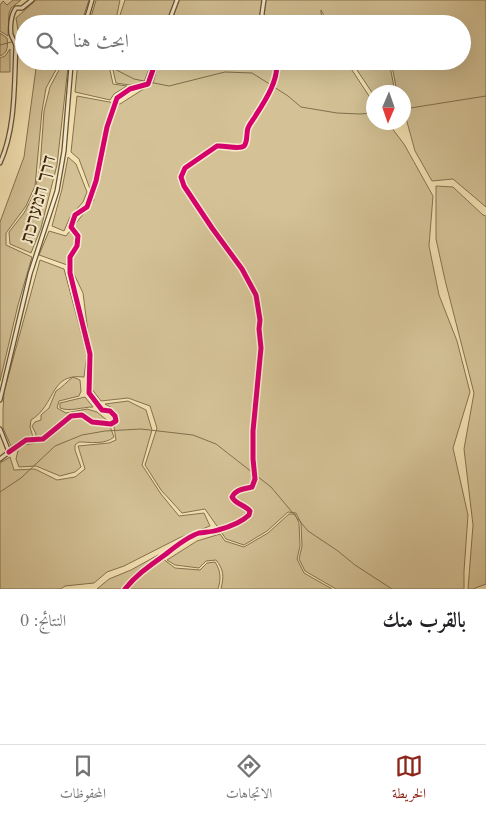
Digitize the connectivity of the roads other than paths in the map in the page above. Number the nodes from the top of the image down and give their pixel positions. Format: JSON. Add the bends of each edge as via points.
{"nodes":[{"id":1,"x":32,"y":0,"type":"edge"},
{"id":2,"x":92,"y":0,"type":"edge"},
{"id":3,"x":177,"y":0,"type":"edge"},
{"id":4,"x":264,"y":0,"type":"edge"},
{"id":5,"x":88,"y":15,"type":"edge"},
{"id":6,"x":171,"y":15,"type":"edge"},
{"id":7,"x":262,"y":15,"type":"edge"},
{"id":8,"x":15,"y":42,"type":"edge"},
{"id":9,"x":15,"y":70,"type":"edge"},
{"id":10,"x":71,"y":70,"type":"edge"},
{"id":11,"x":153,"y":70,"type":"edge"},
{"id":12,"x":276,"y":70,"type":"edge"},
{"id":13,"x":0,"y":163,"type":"edge"},
{"id":14,"x":0,"y":400,"type":"edge"},
{"id":15,"x":0,"y":429,"type":"edge"},
{"id":16,"x":8,"y":452,"type":"junction"},
{"id":17,"x":0,"y":459,"type":"edge"},
{"id":18,"x":125,"y":589,"type":"edge"}],
"edges":[{"from":1,"to":8,"type":"street","via":[[13,12],[11,34]]},
{"from":2,"to":5,"type":"street"},
{"from":3,"to":6,"type":"street"},
{"from":4,"to":7,"type":"street"},
{"from":9,"to":13,"type":"street","via":[[8,141]]},
{"from":10,"to":14,"type":"street","name":"דרך המערכת","via":[[64,151],[56,191],[30,274]]},
{"from":11,"to":16,"type":"street","via":[[148,84],[130,89],[117,98],[107,127],[96,182],[87,207],[75,215],[71,227],[78,236],[77,246],[70,257],[70,273],[90,354],[89,393],[102,410],[115,416],[116,421],[104,424],[92,422],[82,415],[71,416],[43,439],[26,440]]},
{"from":12,"to":18,"type":"street","via":[[266,100],[248,128],[246,144],[240,148],[217,146],[185,168],[181,177],[212,228],[242,268],[259,308],[261,348],[252,442],[255,479],[252,487],[239,489],[232,497],[250,511],[249,515],[234,525],[189,538],[148,566]]},
{"from":15,"to":16,"type":"street"},
{"from":16,"to":17,"type":"street"}]}
